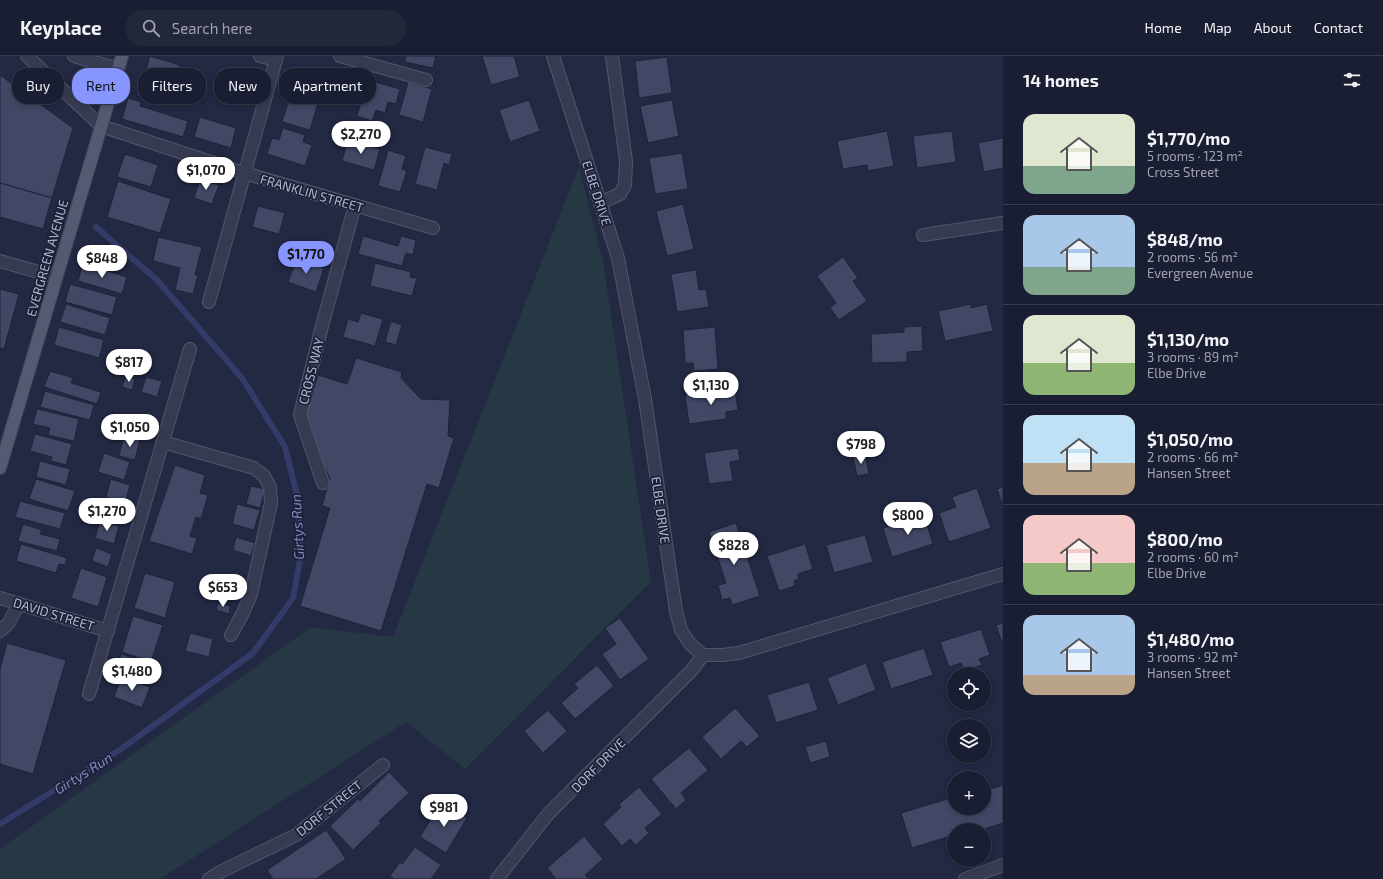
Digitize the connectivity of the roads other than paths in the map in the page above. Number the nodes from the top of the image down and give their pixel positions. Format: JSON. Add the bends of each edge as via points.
{"nodes":[{"id":1,"x":27,"y":56,"type":"edge"},
{"id":2,"x":74,"y":56,"type":"edge"},
{"id":3,"x":122,"y":56,"type":"edge"},
{"id":4,"x":260,"y":56,"type":"edge"},
{"id":5,"x":340,"y":56,"type":"edge"},
{"id":6,"x":553,"y":56,"type":"edge"},
{"id":7,"x":612,"y":56,"type":"edge"},
{"id":8,"x":276,"y":58,"type":"edge"},
{"id":9,"x":115,"y":68,"type":"edge"},
{"id":10,"x":118,"y":68,"type":"edge"},
{"id":11,"x":426,"y":80,"type":"dead end"},
{"id":12,"x":108,"y":104,"type":"edge"},
{"id":13,"x":101,"y":126,"type":"junction"},
{"id":14,"x":244,"y":173,"type":"junction"},
{"id":15,"x":600,"y":203,"type":"junction"},
{"id":16,"x":355,"y":205,"type":"junction"},
{"id":17,"x":1003,"y":223,"type":"edge"},
{"id":18,"x":433,"y":228,"type":"dead end"},
{"id":19,"x":923,"y":235,"type":"dead end"},
{"id":20,"x":0,"y":261,"type":"edge"},
{"id":21,"x":56,"y":277,"type":"junction"},
{"id":22,"x":209,"y":302,"type":"dead end"},
{"id":23,"x":190,"y":350,"type":"dead end"},
{"id":24,"x":163,"y":442,"type":"junction"},
{"id":25,"x":0,"y":468,"type":"edge"},
{"id":26,"x":323,"y":483,"type":"dead end"},
{"id":27,"x":1003,"y":574,"type":"edge"},
{"id":28,"x":0,"y":598,"type":"edge"},
{"id":29,"x":19,"y":604,"type":"junction"},
{"id":30,"x":0,"y":631,"type":"edge"},
{"id":31,"x":108,"y":631,"type":"junction"},
{"id":32,"x":231,"y":635,"type":"dead end"},
{"id":33,"x":703,"y":655,"type":"junction"},
{"id":34,"x":89,"y":694,"type":"dead end"},
{"id":35,"x":383,"y":765,"type":"dead end"},
{"id":36,"x":1003,"y":865,"type":"edge"},
{"id":37,"x":209,"y":879,"type":"edge"},
{"id":38,"x":497,"y":879,"type":"edge"},
{"id":39,"x":965,"y":879,"type":"edge"}],
"edges":[{"from":1,"to":13,"type":"street"},
{"from":2,"to":9,"type":"street"},
{"from":3,"to":10,"type":"main road","name":"EVERGREEN AVENUE"},
{"from":4,"to":8,"type":"street"},
{"from":5,"to":11,"type":"street"},
{"from":6,"to":15,"type":"street","name":"ELBE DRIVE"},
{"from":7,"to":15,"type":"street","via":[[626,161],[625,185],[620,194]]},
{"from":8,"to":14,"type":"street"},
{"from":12,"to":13,"type":"main road","name":"EVERGREEN AVENUE"},
{"from":13,"to":14,"type":"street","name":"FRANKLIN STREET"},
{"from":13,"to":21,"type":"main road","name":"EVERGREEN AVENUE"},
{"from":14,"to":16,"type":"street","name":"FRANKLIN STREET"},
{"from":14,"to":22,"type":"street"},
{"from":15,"to":33,"type":"street","name":"ELBE DRIVE","via":[[618,258],[645,399],[676,611],[681,630],[690,644]]},
{"from":16,"to":18,"type":"street","name":"FRANKLIN STREET"},
{"from":16,"to":26,"type":"street","name":"CROSS WAY","via":[[300,415]]},
{"from":17,"to":19,"type":"street"},
{"from":20,"to":21,"type":"street"},
{"from":21,"to":25,"type":"main road","name":"EVERGREEN AVENUE"},
{"from":23,"to":24,"type":"street"},
{"from":24,"to":31,"type":"street"},
{"from":24,"to":32,"type":"street","via":[[254,468],[264,476],[270,487],[271,503],[251,594]]},
{"from":27,"to":33,"type":"street","via":[[739,654]]},
{"from":28,"to":29,"type":"street","name":"DAVID STREET"},
{"from":29,"to":30,"type":"street","via":[[8,624]]},
{"from":29,"to":31,"type":"street","name":"DAVID STREET"},
{"from":31,"to":34,"type":"street"},
{"from":33,"to":38,"type":"street","name":"DORF DRIVE","via":[[692,670],[549,813]]},
{"from":35,"to":37,"type":"street","name":"DORF STREET","via":[[296,835]]},
{"from":36,"to":39,"type":"street"}]}
